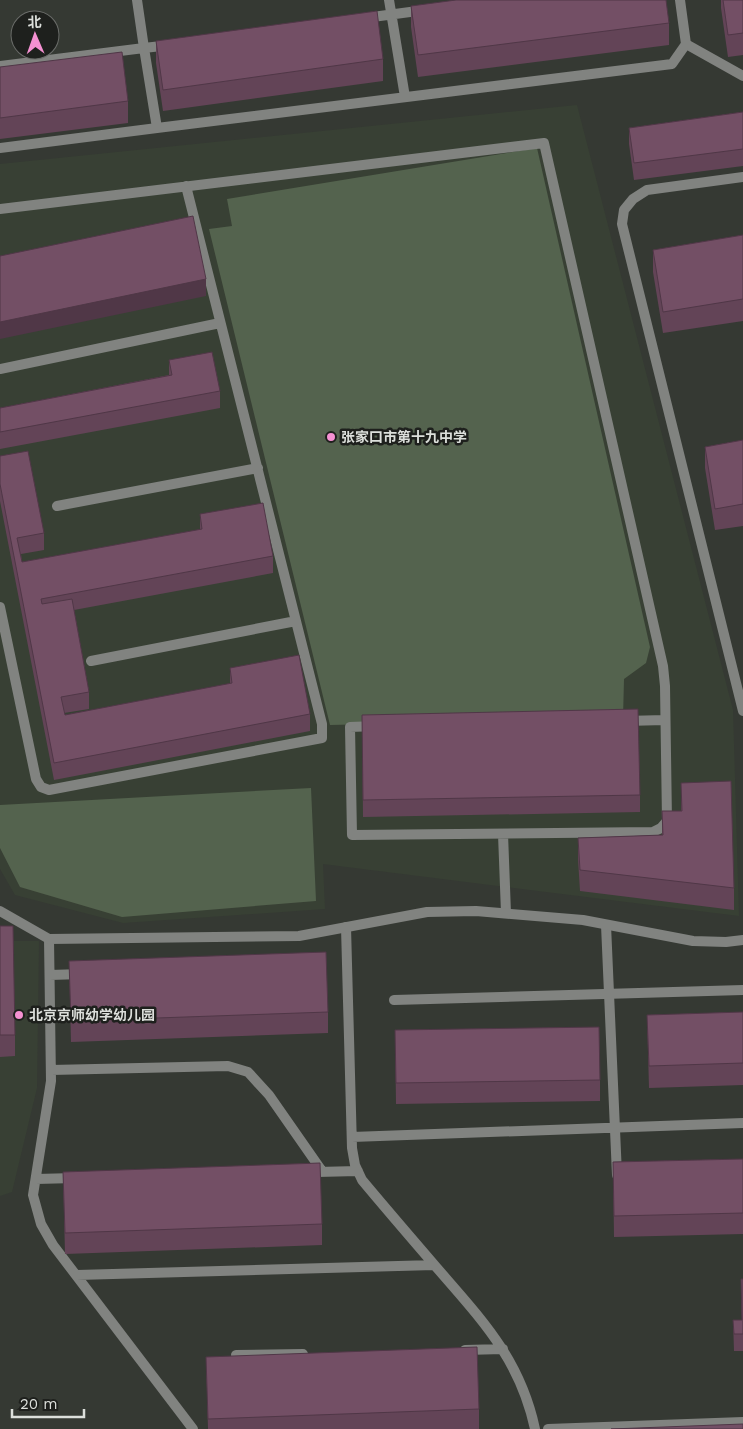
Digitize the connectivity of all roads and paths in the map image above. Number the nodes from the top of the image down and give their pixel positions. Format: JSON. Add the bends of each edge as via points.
{"nodes":[{"id":1,"x":137,"y":0,"type":"edge"},
{"id":2,"x":389,"y":0,"type":"edge"},
{"id":3,"x":680,"y":0,"type":"edge"},
{"id":4,"x":438,"y":8,"type":"edge"},
{"id":5,"x":391,"y":14,"type":"junction"},
{"id":6,"x":352,"y":20,"type":"edge"},
{"id":7,"x":184,"y":43,"type":"edge"},
{"id":8,"x":686,"y":44,"type":"junction"},
{"id":9,"x":144,"y":48,"type":"junction"},
{"id":10,"x":0,"y":66,"type":"edge"},
{"id":11,"x":743,"y":76,"type":"edge"},
{"id":12,"x":405,"y":97,"type":"junction"},
{"id":13,"x":157,"y":128,"type":"junction"},
{"id":14,"x":0,"y":148,"type":"edge"},
{"id":15,"x":743,"y":176,"type":"edge"},
{"id":16,"x":186,"y":186,"type":"junction"},
{"id":17,"x":0,"y":209,"type":"edge"},
{"id":18,"x":220,"y":322,"type":"junction"},
{"id":19,"x":0,"y":369,"type":"edge"},
{"id":20,"x":258,"y":468,"type":"junction"},
{"id":21,"x":58,"y":506,"type":"dead end"},
{"id":22,"x":0,"y":607,"type":"edge"},
{"id":23,"x":296,"y":621,"type":"junction"},
{"id":24,"x":91,"y":661,"type":"dead end"},
{"id":25,"x":743,"y":711,"type":"edge"},
{"id":26,"x":666,"y":720,"type":"junction"},
{"id":27,"x":616,"y":721,"type":"edge"},
{"id":28,"x":390,"y":726,"type":"edge"},
{"id":29,"x":503,"y":834,"type":"junction"},
{"id":30,"x":0,"y":911,"type":"edge"},
{"id":31,"x":506,"y":913,"type":"junction"},
{"id":32,"x":606,"y":925,"type":"junction"},
{"id":33,"x":346,"y":927,"type":"junction"},
{"id":34,"x":50,"y":939,"type":"junction"},
{"id":35,"x":743,"y":940,"type":"edge"},
{"id":36,"x":88,"y":974,"type":"edge"},
{"id":37,"x":50,"y":975,"type":"junction"},
{"id":38,"x":743,"y":990,"type":"edge"},
{"id":39,"x":609,"y":994,"type":"junction"},
{"id":40,"x":394,"y":1000,"type":"dead end"},
{"id":41,"x":51,"y":1070,"type":"junction"},
{"id":42,"x":743,"y":1123,"type":"edge"},
{"id":43,"x":614,"y":1127,"type":"junction"},
{"id":44,"x":352,"y":1137,"type":"junction"},
{"id":45,"x":358,"y":1171,"type":"junction"},
{"id":46,"x":302,"y":1172,"type":"edge"},
{"id":47,"x":322,"y":1172,"type":"junction"},
{"id":48,"x":626,"y":1174,"type":"edge"},
{"id":49,"x":85,"y":1178,"type":"edge"},
{"id":50,"x":36,"y":1179,"type":"junction"},
{"id":51,"x":434,"y":1265,"type":"junction"},
{"id":52,"x":77,"y":1275,"type":"junction"},
{"id":53,"x":503,"y":1349,"type":"junction"},
{"id":54,"x":454,"y":1350,"type":"edge"},
{"id":55,"x":315,"y":1354,"type":"edge"},
{"id":56,"x":236,"y":1355,"type":"edge"},
{"id":57,"x":743,"y":1422,"type":"edge"},
{"id":58,"x":192,"y":1429,"type":"edge"},
{"id":59,"x":535,"y":1429,"type":"edge"},
{"id":60,"x":548,"y":1429,"type":"edge"}],
"edges":[{"from":1,"to":9,"type":"street"},
{"from":2,"to":5,"type":"street"},
{"from":3,"to":8,"type":"street"},
{"from":4,"to":5,"type":"street"},
{"from":5,"to":6,"type":"street"},
{"from":5,"to":12,"type":"street"},
{"from":7,"to":9,"type":"street"},
{"from":8,"to":11,"type":"street"},
{"from":8,"to":12,"type":"street","via":[[672,64]]},
{"from":9,"to":10,"type":"street"},
{"from":9,"to":13,"type":"street"},
{"from":12,"to":13,"type":"street"},
{"from":13,"to":14,"type":"street"},
{"from":15,"to":25,"type":"street","via":[[647,190],[624,210],[622,224]]},
{"from":16,"to":17,"type":"street"},
{"from":16,"to":18,"type":"street"},
{"from":16,"to":26,"type":"street","via":[[544,143],[663,666]]},
{"from":18,"to":19,"type":"street"},
{"from":18,"to":20,"type":"street"},
{"from":20,"to":21,"type":"street"},
{"from":20,"to":23,"type":"street"},
{"from":22,"to":23,"type":"street","via":[[36,779],[41,787],[49,790],[322,738],[322,724]]},
{"from":23,"to":24,"type":"street"},
{"from":26,"to":27,"type":"street"},
{"from":26,"to":29,"type":"street","via":[[667,821],[661,828],[653,832]]},
{"from":28,"to":29,"type":"street","via":[[350,727],[352,835]]},
{"from":29,"to":31,"type":"street"},
{"from":30,"to":34,"type":"street"},
{"from":31,"to":32,"type":"street"},
{"from":31,"to":33,"type":"street","via":[[427,912]]},
{"from":32,"to":35,"type":"street","via":[[693,941]]},
{"from":32,"to":39,"type":"street"},
{"from":33,"to":34,"type":"street","via":[[299,936]]},
{"from":33,"to":44,"type":"street"},
{"from":34,"to":37,"type":"street"},
{"from":36,"to":37,"type":"street"},
{"from":37,"to":41,"type":"street"},
{"from":38,"to":39,"type":"street"},
{"from":39,"to":40,"type":"street"},
{"from":39,"to":43,"type":"street"},
{"from":41,"to":47,"type":"street","via":[[228,1066],[248,1072],[269,1095]]},
{"from":41,"to":50,"type":"street"},
{"from":42,"to":43,"type":"street"},
{"from":43,"to":44,"type":"street"},
{"from":43,"to":48,"type":"street","via":[[616,1175]]},
{"from":44,"to":45,"type":"street"},
{"from":45,"to":47,"type":"street"},
{"from":45,"to":51,"type":"street","via":[[362,1180]]},
{"from":46,"to":47,"type":"street"},
{"from":49,"to":50,"type":"street"},
{"from":50,"to":52,"type":"street","via":[[33,1195],[41,1224],[52,1245]]},
{"from":51,"to":52,"type":"street"},
{"from":51,"to":53,"type":"street"},
{"from":52,"to":58,"type":"street"},
{"from":53,"to":54,"type":"street"},
{"from":53,"to":59,"type":"street","via":[[524,1388]]},
{"from":55,"to":56,"type":"street"},
{"from":57,"to":60,"type":"street"}]}
